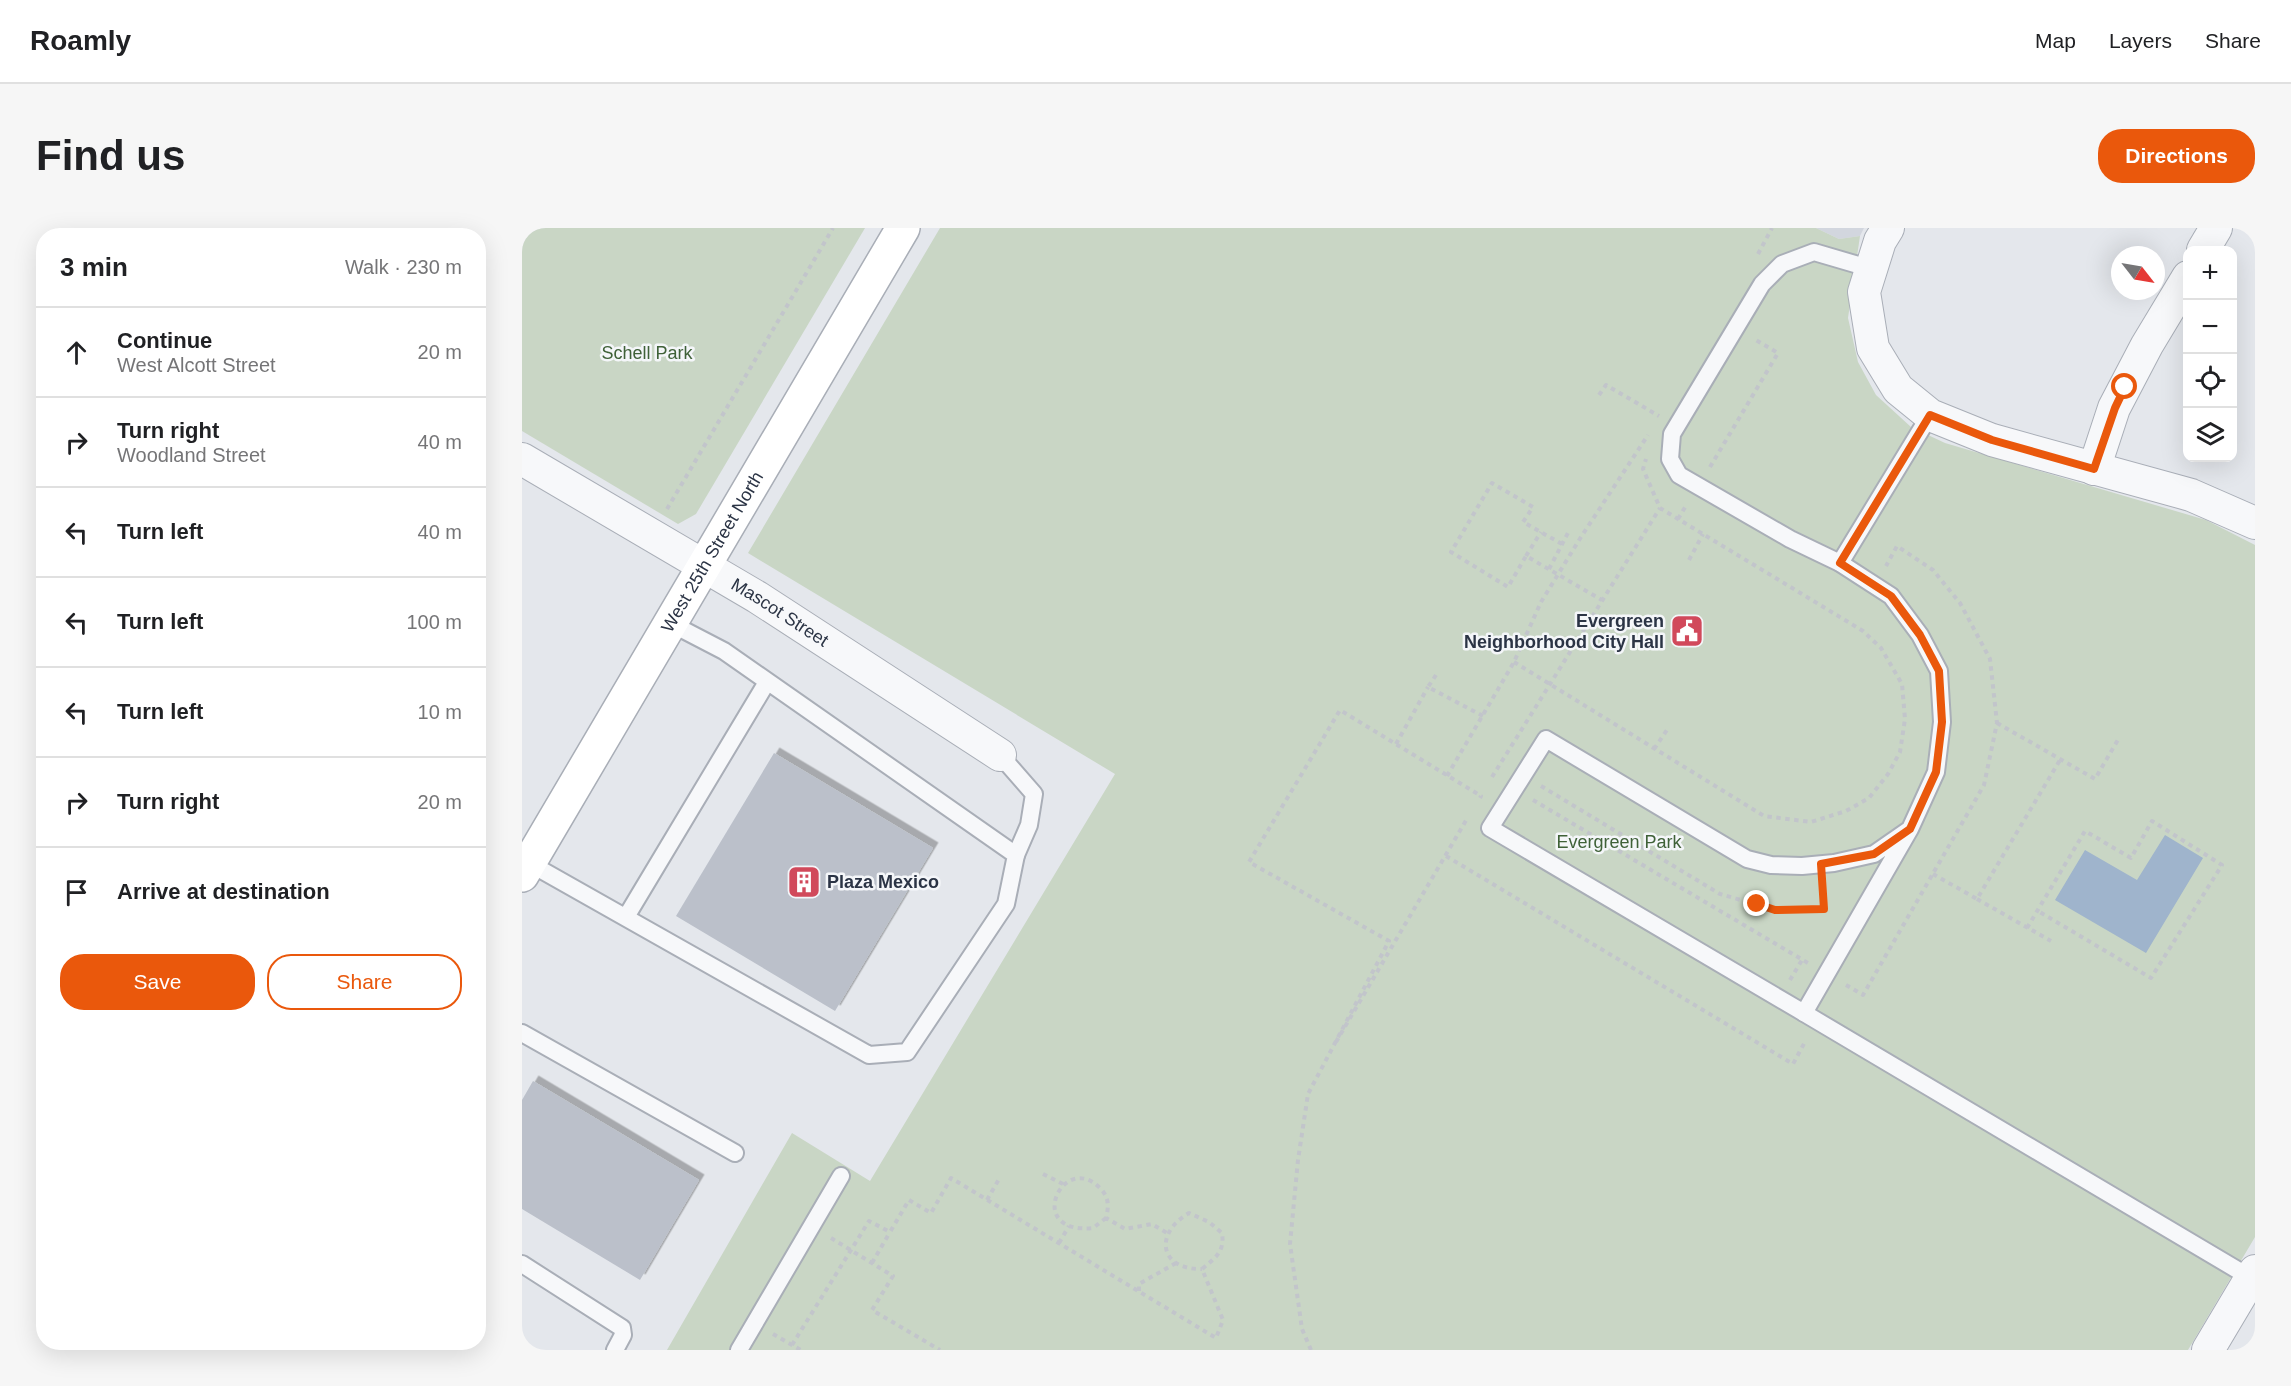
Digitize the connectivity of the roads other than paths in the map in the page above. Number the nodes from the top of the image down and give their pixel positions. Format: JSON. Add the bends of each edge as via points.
{"nodes":[{"id":1,"x":903,"y":228,"type":"edge"},
{"id":2,"x":1888,"y":228,"type":"edge"},
{"id":3,"x":2217,"y":228,"type":"edge"},
{"id":4,"x":2206,"y":246,"type":"edge"},
{"id":5,"x":1872,"y":268,"type":"junction"},
{"id":6,"x":2183,"y":284,"type":"edge"},
{"id":7,"x":1930,"y":415,"type":"junction"},
{"id":8,"x":522,"y":459,"type":"edge"},
{"id":9,"x":2094,"y":469,"type":"junction"},
{"id":10,"x":2255,"y":523,"type":"edge"},
{"id":11,"x":1840,"y":563,"type":"junction"},
{"id":12,"x":703,"y":567,"type":"junction"},
{"id":13,"x":670,"y":623,"type":"junction"},
{"id":14,"x":767,"y":682,"type":"junction"},
{"id":15,"x":1000,"y":756,"type":"joint"},
{"id":16,"x":1910,"y":829,"type":"junction"},
{"id":17,"x":1016,"y":855,"type":"junction"},
{"id":18,"x":526,"y":869,"type":"edge"},
{"id":19,"x":626,"y":917,"type":"junction"},
{"id":20,"x":1804,"y":1013,"type":"junction"},
{"id":21,"x":522,"y":1034,"type":"edge"},
{"id":22,"x":735,"y":1153,"type":"dead end"},
{"id":23,"x":841,"y":1176,"type":"dead end"},
{"id":24,"x":522,"y":1264,"type":"edge"},
{"id":25,"x":2253,"y":1274,"type":"edge"},
{"id":26,"x":615,"y":1350,"type":"edge"},
{"id":27,"x":739,"y":1350,"type":"edge"},
{"id":28,"x":2208,"y":1350,"type":"edge"}],
"edges":[{"from":1,"to":12,"type":"main road","name":"West 25th Street North"},
{"from":2,"to":5,"type":"street"},
{"from":3,"to":4,"type":"street"},
{"from":5,"to":7,"type":"street","via":[[1864,292],[1873,348],[1898,389]]},
{"from":5,"to":11,"type":"lane","via":[[1814,252],[1782,264],[1762,284],[1672,434],[1670,459],[1680,475],[1790,539]]},
{"from":6,"to":9,"type":"street","via":[[2115,408]]},
{"from":7,"to":9,"type":"street","via":[[1992,440]]},
{"from":7,"to":11,"type":"lane"},
{"from":8,"to":12,"type":"street","name":"Mascot Street"},
{"from":9,"to":10,"type":"street","via":[[2191,495]]},
{"from":11,"to":16,"type":"lane","via":[[1891,596],[1920,635],[1939,671],[1942,722],[1936,772]]},
{"from":12,"to":13,"type":"main road","name":"West 25th Street North"},
{"from":12,"to":15,"type":"street","name":"Mascot Street","via":[[757,597]]},
{"from":13,"to":14,"type":"lane","via":[[724,651]]},
{"from":13,"to":18,"type":"main road","name":"West 25th Street North"},
{"from":14,"to":17,"type":"lane"},
{"from":14,"to":19,"type":"lane"},
{"from":15,"to":17,"type":"lane","via":[[1034,794],[1029,825]]},
{"from":16,"to":20,"type":"lane"},
{"from":16,"to":20,"type":"lane","via":[[1874,854],[1821,864],[1771,865],[1747,859],[1546,739],[1491,828]]},
{"from":17,"to":19,"type":"lane","via":[[1006,904],[907,1052],[869,1055]]},
{"from":18,"to":19,"type":"lane"},
{"from":20,"to":25,"type":"lane"},
{"from":21,"to":22,"type":"lane"},
{"from":23,"to":27,"type":"lane"},
{"from":24,"to":26,"type":"lane","via":[[622,1328],[623,1335]]},
{"from":25,"to":28,"type":"street"}]}
